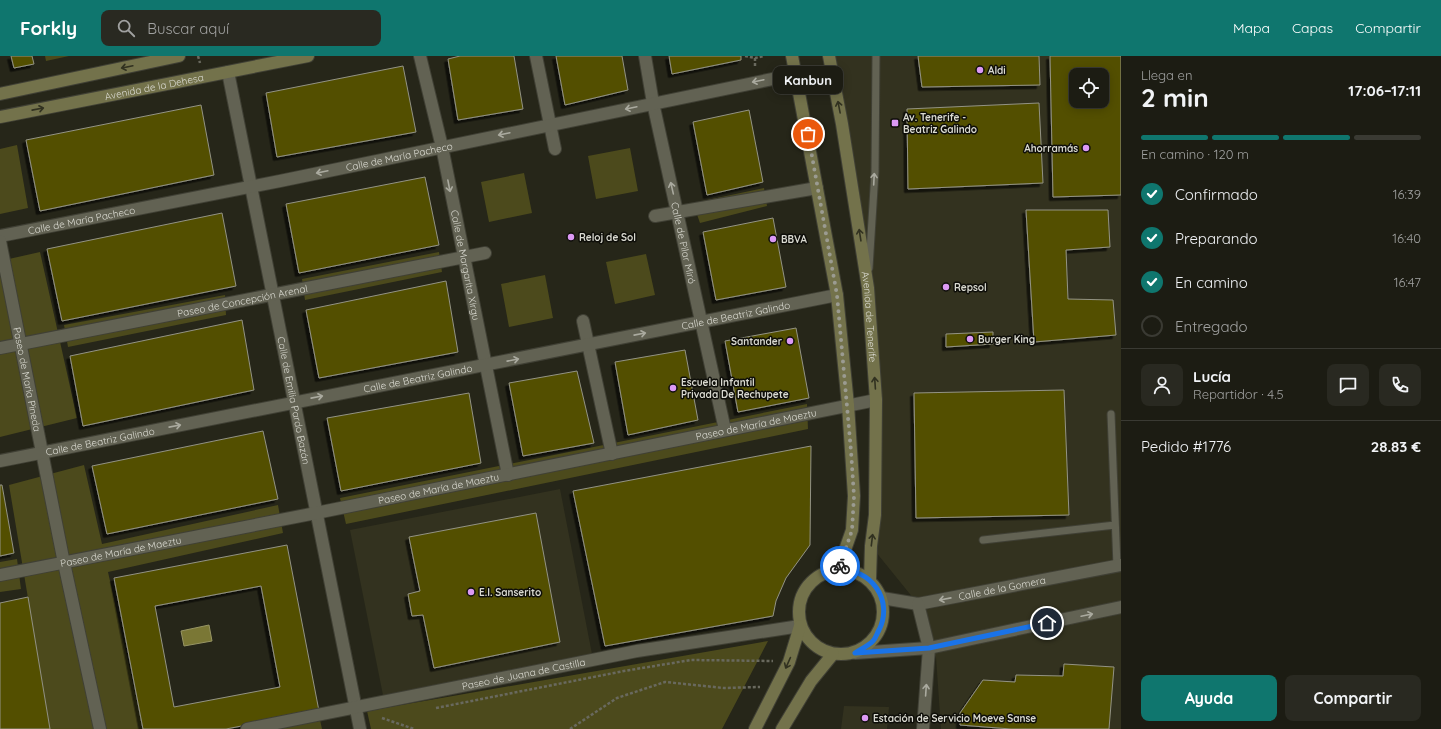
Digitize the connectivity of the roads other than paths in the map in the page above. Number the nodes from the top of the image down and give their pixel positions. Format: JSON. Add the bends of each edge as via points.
{"nodes":[{"id":1,"x":179,"y":56,"type":"edge"},
{"id":2,"x":308,"y":56,"type":"edge"},
{"id":3,"x":420,"y":56,"type":"edge"},
{"id":4,"x":536,"y":56,"type":"edge"},
{"id":5,"x":644,"y":56,"type":"edge"},
{"id":6,"x":792,"y":56,"type":"edge"},
{"id":7,"x":829,"y":56,"type":"edge"},
{"id":8,"x":876,"y":56,"type":"edge"},
{"id":9,"x":228,"y":72,"type":"junction"},
{"id":10,"x":797,"y":74,"type":"junction"},
{"id":11,"x":0,"y":94,"type":"edge"},
{"id":12,"x":653,"y":103,"type":"junction"},
{"id":13,"x":0,"y":117,"type":"edge"},
{"id":14,"x":550,"y":125,"type":"junction"},
{"id":15,"x":442,"y":147,"type":"junction"},
{"id":16,"x":555,"y":149,"type":"dead end"},
{"id":17,"x":251,"y":186,"type":"junction"},
{"id":18,"x":817,"y":188,"type":"junction"},
{"id":19,"x":677,"y":212,"type":"junction"},
{"id":20,"x":655,"y":216,"type":"dead end"},
{"id":21,"x":0,"y":236,"type":"edge"},
{"id":22,"x":0,"y":241,"type":"edge"},
{"id":23,"x":485,"y":253,"type":"dead end"},
{"id":24,"x":464,"y":257,"type":"junction"},
{"id":25,"x":868,"y":288,"type":"junction"},
{"id":26,"x":272,"y":294,"type":"junction"},
{"id":27,"x":837,"y":295,"type":"junction"},
{"id":28,"x":583,"y":321,"type":"dead end"},
{"id":29,"x":701,"y":322,"type":"junction"},
{"id":30,"x":19,"y":344,"type":"junction"},
{"id":31,"x":588,"y":345,"type":"junction"},
{"id":32,"x":0,"y":348,"type":"edge"},
{"id":33,"x":486,"y":365,"type":"junction"},
{"id":34,"x":876,"y":400,"type":"junction"},
{"id":35,"x":294,"y":402,"type":"junction"},
{"id":36,"x":848,"y":405,"type":"junction"},
{"id":37,"x":1111,"y":414,"type":"dead end"},
{"id":38,"x":725,"y":430,"type":"junction"},
{"id":39,"x":42,"y":453,"type":"junction"},
{"id":40,"x":612,"y":454,"type":"junction"},
{"id":41,"x":0,"y":461,"type":"edge"},
{"id":42,"x":508,"y":475,"type":"junction"},
{"id":43,"x":316,"y":513,"type":"junction"},
{"id":44,"x":1116,"y":525,"type":"junction"},
{"id":45,"x":983,"y":540,"type":"dead end"},
{"id":46,"x":64,"y":563,"type":"junction"},
{"id":47,"x":1119,"y":566,"type":"edge"},
{"id":48,"x":838,"y":570,"type":"junction"},
{"id":49,"x":0,"y":575,"type":"edge"},
{"id":50,"x":870,"y":579,"type":"junction"},
{"id":51,"x":882,"y":598,"type":"junction"},
{"id":52,"x":918,"y":604,"type":"junction"},
{"id":53,"x":1121,"y":607,"type":"edge"},
{"id":54,"x":800,"y":626,"type":"junction"},
{"id":55,"x":929,"y":648,"type":"junction"},
{"id":56,"x":855,"y":653,"type":"junction"},
{"id":57,"x":833,"y":654,"type":"junction"},
{"id":58,"x":355,"y":709,"type":"junction"},
{"id":59,"x":100,"y":729,"type":"edge"},
{"id":60,"x":247,"y":729,"type":"edge"},
{"id":61,"x":360,"y":729,"type":"edge"},
{"id":62,"x":755,"y":729,"type":"edge"},
{"id":63,"x":782,"y":729,"type":"edge"},
{"id":64,"x":924,"y":729,"type":"edge"}],
"edges":[{"from":1,"to":11,"type":"main road","one_way":true},
{"from":2,"to":9,"type":"main road","name":"Avenida de la Dehesa"},
{"from":3,"to":15,"type":"street","name":"Calle de Margarita Xirgu"},
{"from":4,"to":14,"type":"street"},
{"from":5,"to":12,"type":"street","name":"Calle de Pilar Miró"},
{"from":6,"to":10,"type":"main road"},
{"from":25,"to":7,"type":"main road","name":"Avenida de Tenerife","one_way":true},
{"from":25,"to":8,"type":"lane","one_way":true,"via":[[875,172]]},
{"from":13,"to":9,"type":"main road","name":"Avenida de la Dehesa","one_way":true},
{"from":9,"to":17,"type":"street","name":"Calle de Emilia Pardo Bazán"},
{"from":10,"to":12,"type":"street","name":"Calle de María Pacheco","one_way":true},
{"from":10,"to":18,"type":"main road"},
{"from":12,"to":14,"type":"street","name":"Calle de María Pacheco","one_way":true},
{"from":19,"to":12,"type":"street","name":"Calle de Pilar Miró","one_way":true},
{"from":14,"to":15,"type":"street","name":"Calle de María Pacheco","one_way":true},
{"from":14,"to":16,"type":"street"},
{"from":15,"to":17,"type":"street","name":"Calle de María Pacheco","one_way":true},
{"from":15,"to":24,"type":"street","name":"Calle de Margarita Xirgu","one_way":true},
{"from":17,"to":21,"type":"street","name":"Calle de María Pacheco"},
{"from":17,"to":26,"type":"street","name":"Calle de Emilia Pardo Bazán"},
{"from":18,"to":19,"type":"street"},
{"from":18,"to":27,"type":"main road"},
{"from":19,"to":20,"type":"street"},
{"from":19,"to":29,"type":"street","name":"Calle de Pilar Miró"},
{"from":22,"to":30,"type":"street","name":"Paseo de María Pineda"},
{"from":23,"to":24,"type":"street","name":"Paseo de Concepción Arenal"},
{"from":24,"to":26,"type":"street","name":"Paseo de Concepción Arenal"},
{"from":24,"to":33,"type":"street","name":"Calle de Margarita Xirgu"},
{"from":34,"to":25,"type":"main road","name":"Avenida de Tenerife","one_way":true},
{"from":26,"to":30,"type":"street","name":"Paseo de Concepción Arenal"},
{"from":26,"to":35,"type":"street","name":"Calle de Emilia Pardo Bazán"},
{"from":27,"to":29,"type":"street","name":"Calle de Beatriz Galindo"},
{"from":27,"to":36,"type":"main road"},
{"from":28,"to":31,"type":"street"},
{"from":31,"to":29,"type":"street","name":"Calle de Beatriz Galindo","one_way":true},
{"from":29,"to":38,"type":"street","name":"Calle de Pilar Miró"},
{"from":30,"to":32,"type":"street","name":"Paseo de Concepción Arenal"},
{"from":30,"to":39,"type":"street","name":"Paseo de María Pineda"},
{"from":33,"to":31,"type":"street","name":"Calle de Beatriz Galindo","one_way":true},
{"from":31,"to":40,"type":"street"},
{"from":35,"to":33,"type":"street","name":"Calle de Beatriz Galindo","one_way":true},
{"from":33,"to":42,"type":"street","name":"Calle de Margarita Xirgu"},
{"from":34,"to":36,"type":"street","name":"Paseo de María de Maeztu"},
{"from":50,"to":34,"type":"main road","name":"Avenida de Tenerife","one_way":true,"via":[[875,515]]},
{"from":39,"to":35,"type":"street","name":"Calle de Beatriz Galindo","one_way":true},
{"from":35,"to":43,"type":"street","name":"Calle de Emilia Pardo Bazán"},
{"from":36,"to":38,"type":"street","name":"Paseo de María de Maeztu"},
{"from":36,"to":48,"type":"main road","via":[[854,496],[852,530]]},
{"from":37,"to":44,"type":"lane"},
{"from":38,"to":40,"type":"street","name":"Paseo de María de Maeztu"},
{"from":39,"to":41,"type":"street","name":"Calle de Beatriz Galindo"},
{"from":39,"to":46,"type":"street","name":"Paseo de María Pineda"},
{"from":40,"to":42,"type":"street","name":"Paseo de María de Maeztu"},
{"from":42,"to":43,"type":"street","name":"Paseo de María de Maeztu"},
{"from":43,"to":46,"type":"street","name":"Paseo de María de Maeztu"},
{"from":43,"to":58,"type":"street","name":"Calle de Emilia Pardo Bazán"},
{"from":44,"to":45,"type":"lane"},
{"from":44,"to":47,"type":"lane"},
{"from":46,"to":49,"type":"street","name":"Paseo de María de Maeztu"},
{"from":46,"to":59,"type":"street","name":"Paseo de María Pineda"},
{"from":47,"to":52,"type":"street","name":"Calle de la Gomera","one_way":true},
{"from":48,"to":50,"type":"main road","via":[[850,570]]},
{"from":48,"to":54,"type":"main road","via":[[827,571],[809,584],[799,604]]},
{"from":50,"to":51,"type":"main road"},
{"from":51,"to":52,"type":"street","name":"Calle de la Gomera"},
{"from":51,"to":56,"type":"main road","via":[[884,620],[874,640]]},
{"from":52,"to":55,"type":"street"},
{"from":55,"to":53,"type":"street","one_way":true},
{"from":54,"to":57,"type":"main road","via":[[813,645]]},
{"from":54,"to":58,"type":"street","name":"Paseo de Juana de Castilla","via":[[637,651]]},
{"from":54,"to":62,"type":"main road","one_way":true,"via":[[790,662]]},
{"from":55,"to":56,"type":"street"},
{"from":64,"to":55,"type":"street","one_way":true},
{"from":56,"to":57,"type":"main road"},
{"from":57,"to":63,"type":"main road","via":[[811,681]]},
{"from":58,"to":60,"type":"street","name":"Paseo de Juana de Castilla"},
{"from":58,"to":61,"type":"street","name":"Calle de Emilia Pardo Bazán"}]}
